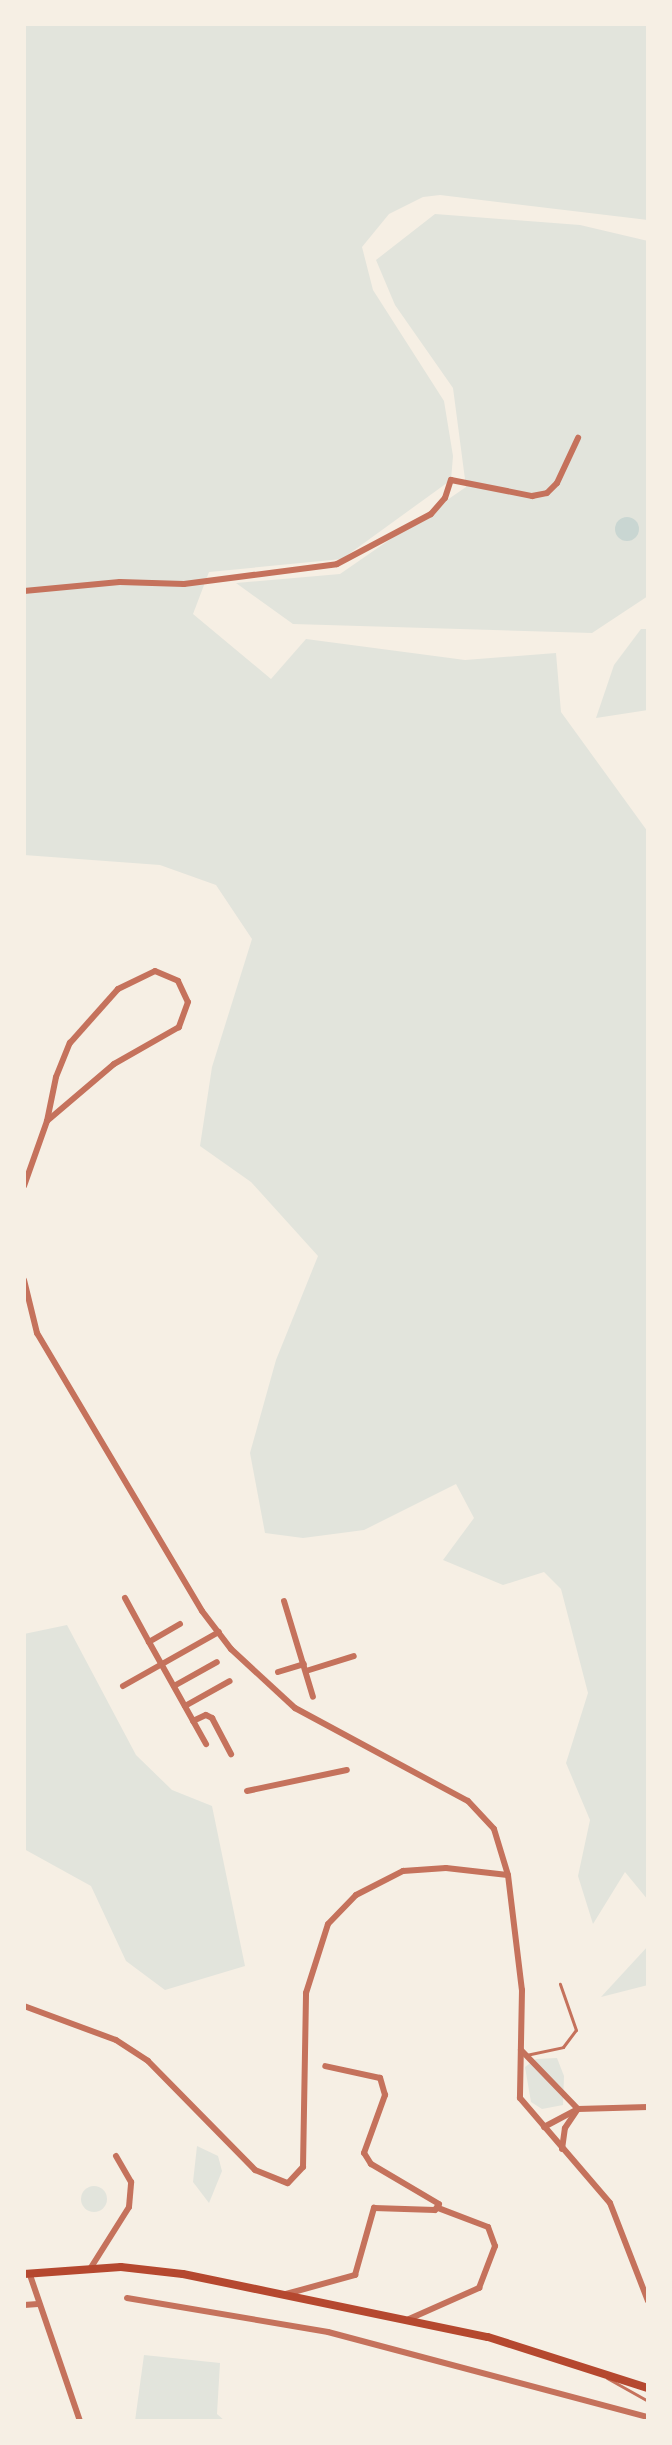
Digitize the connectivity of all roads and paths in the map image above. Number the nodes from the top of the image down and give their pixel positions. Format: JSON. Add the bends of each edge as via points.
{"nodes":[{"id":1,"x":578,"y":438,"type":"dead end"},
{"id":2,"x":24,"y":591,"type":"edge"},
{"id":3,"x":47,"y":1121,"type":"junction"},
{"id":4,"x":24,"y":1186,"type":"edge"},
{"id":5,"x":24,"y":1280,"type":"edge"},
{"id":6,"x":125,"y":1598,"type":"dead end"},
{"id":7,"x":284,"y":1601,"type":"dead end"},
{"id":8,"x":180,"y":1624,"type":"dead end"},
{"id":9,"x":219,"y":1632,"type":"junction"},
{"id":10,"x":149,"y":1642,"type":"junction"},
{"id":11,"x":354,"y":1656,"type":"dead end"},
{"id":12,"x":217,"y":1662,"type":"dead end"},
{"id":13,"x":162,"y":1664,"type":"junction"},
{"id":14,"x":305,"y":1668,"type":"junction"},
{"id":15,"x":278,"y":1672,"type":"dead end"},
{"id":16,"x":230,"y":1681,"type":"dead end"},
{"id":17,"x":123,"y":1686,"type":"dead end"},
{"id":18,"x":174,"y":1686,"type":"junction"},
{"id":19,"x":310,"y":1686,"type":"junction"},
{"id":20,"x":300,"y":1688,"type":"dead end"},
{"id":21,"x":313,"y":1697,"type":"dead end"},
{"id":22,"x":185,"y":1706,"type":"junction"},
{"id":23,"x":193,"y":1721,"type":"junction"},
{"id":24,"x":206,"y":1744,"type":"dead end"},
{"id":25,"x":231,"y":1754,"type":"dead end"},
{"id":26,"x":347,"y":1770,"type":"dead end"},
{"id":27,"x":247,"y":1791,"type":"dead end"},
{"id":28,"x":508,"y":1875,"type":"junction"},
{"id":29,"x":560,"y":1984,"type":"dead end"},
{"id":30,"x":24,"y":2006,"type":"edge"},
{"id":31,"x":524,"y":2052,"type":"junction"},
{"id":32,"x":325,"y":2066,"type":"dead end"},
{"id":33,"x":648,"y":2107,"type":"edge"},
{"id":34,"x":578,"y":2109,"type":"junction"},
{"id":35,"x":544,"y":2127,"type":"junction"},
{"id":36,"x":562,"y":2149,"type":"junction"},
{"id":37,"x":116,"y":2156,"type":"dead end"},
{"id":38,"x":438,"y":2208,"type":"junction"},
{"id":39,"x":88,"y":2272,"type":"junction"},
{"id":40,"x":27,"y":2274,"type":"edge"},
{"id":41,"x":283,"y":2295,"type":"junction"},
{"id":42,"x":127,"y":2298,"type":"dead end"},
{"id":43,"x":648,"y":2301,"type":"edge"},
{"id":44,"x":38,"y":2304,"type":"junction"},
{"id":45,"x":24,"y":2305,"type":"edge"},
{"id":46,"x":409,"y":2319,"type":"junction"},
{"id":47,"x":607,"y":2378,"type":"junction"},
{"id":48,"x":648,"y":2388,"type":"edge"},
{"id":49,"x":648,"y":2401,"type":"edge"},
{"id":50,"x":648,"y":2417,"type":"edge"},
{"id":51,"x":80,"y":2421,"type":"edge"}],
"edges":[{"from":1,"to":2,"type":"street","via":[[547,493],[532,496],[451,480],[431,514],[337,564],[184,584],[120,582]]},
{"from":3,"to":3,"type":"street","via":[[114,1064],[179,1027],[188,1002],[178,981],[155,971],[118,989],[70,1043]]},
{"from":3,"to":4,"type":"street"},
{"from":5,"to":9,"type":"street","via":[[37,1333]]},
{"from":6,"to":10,"type":"street"},
{"from":7,"to":14,"type":"street"},
{"from":8,"to":10,"type":"street"},
{"from":9,"to":13,"type":"street"},
{"from":9,"to":28,"type":"street","via":[[295,1708],[484,1814],[502,1848]]},
{"from":10,"to":13,"type":"street"},
{"from":11,"to":14,"type":"street"},
{"from":12,"to":18,"type":"street"},
{"from":13,"to":17,"type":"street"},
{"from":13,"to":18,"type":"street"},
{"from":14,"to":15,"type":"street"},
{"from":14,"to":19,"type":"street"},
{"from":16,"to":22,"type":"street"},
{"from":18,"to":22,"type":"street"},
{"from":19,"to":20,"type":"street"},
{"from":19,"to":21,"type":"street"},
{"from":22,"to":23,"type":"street"},
{"from":23,"to":24,"type":"street"},
{"from":23,"to":25,"type":"street","via":[[212,1718]]},
{"from":26,"to":27,"type":"street"},
{"from":28,"to":30,"type":"street","via":[[446,1868],[403,1871],[356,1895],[328,1924],[306,1993],[303,2167],[288,2183],[255,2170],[135,2052],[97,2031]]},
{"from":28,"to":31,"type":"street"},
{"from":29,"to":31,"type":"lane","via":[[576,2030],[563,2047]]},
{"from":31,"to":34,"type":"street"},
{"from":31,"to":35,"type":"street","via":[[520,2098]]},
{"from":32,"to":38,"type":"street","via":[[380,2078],[385,2095],[364,2153],[371,2164],[436,2199]]},
{"from":33,"to":34,"type":"street"},
{"from":34,"to":35,"type":"street"},
{"from":34,"to":36,"type":"street","via":[[565,2128]]},
{"from":35,"to":36,"type":"street"},
{"from":36,"to":43,"type":"street","via":[[610,2203]]},
{"from":37,"to":39,"type":"street","via":[[131,2182],[129,2207]]},
{"from":38,"to":41,"type":"street","via":[[374,2208],[355,2275]]},
{"from":38,"to":46,"type":"street","via":[[488,2227],[495,2246],[479,2288]]},
{"from":39,"to":40,"type":"main road"},
{"from":39,"to":41,"type":"main road","via":[[154,2269]]},
{"from":40,"to":44,"type":"street"},
{"from":41,"to":46,"type":"main road"},
{"from":42,"to":50,"type":"street","via":[[337,2334]]},
{"from":44,"to":45,"type":"street"},
{"from":44,"to":51,"type":"street"},
{"from":46,"to":47,"type":"main road","via":[[550,2355]]},
{"from":47,"to":48,"type":"main road"},
{"from":47,"to":49,"type":"lane"}]}
